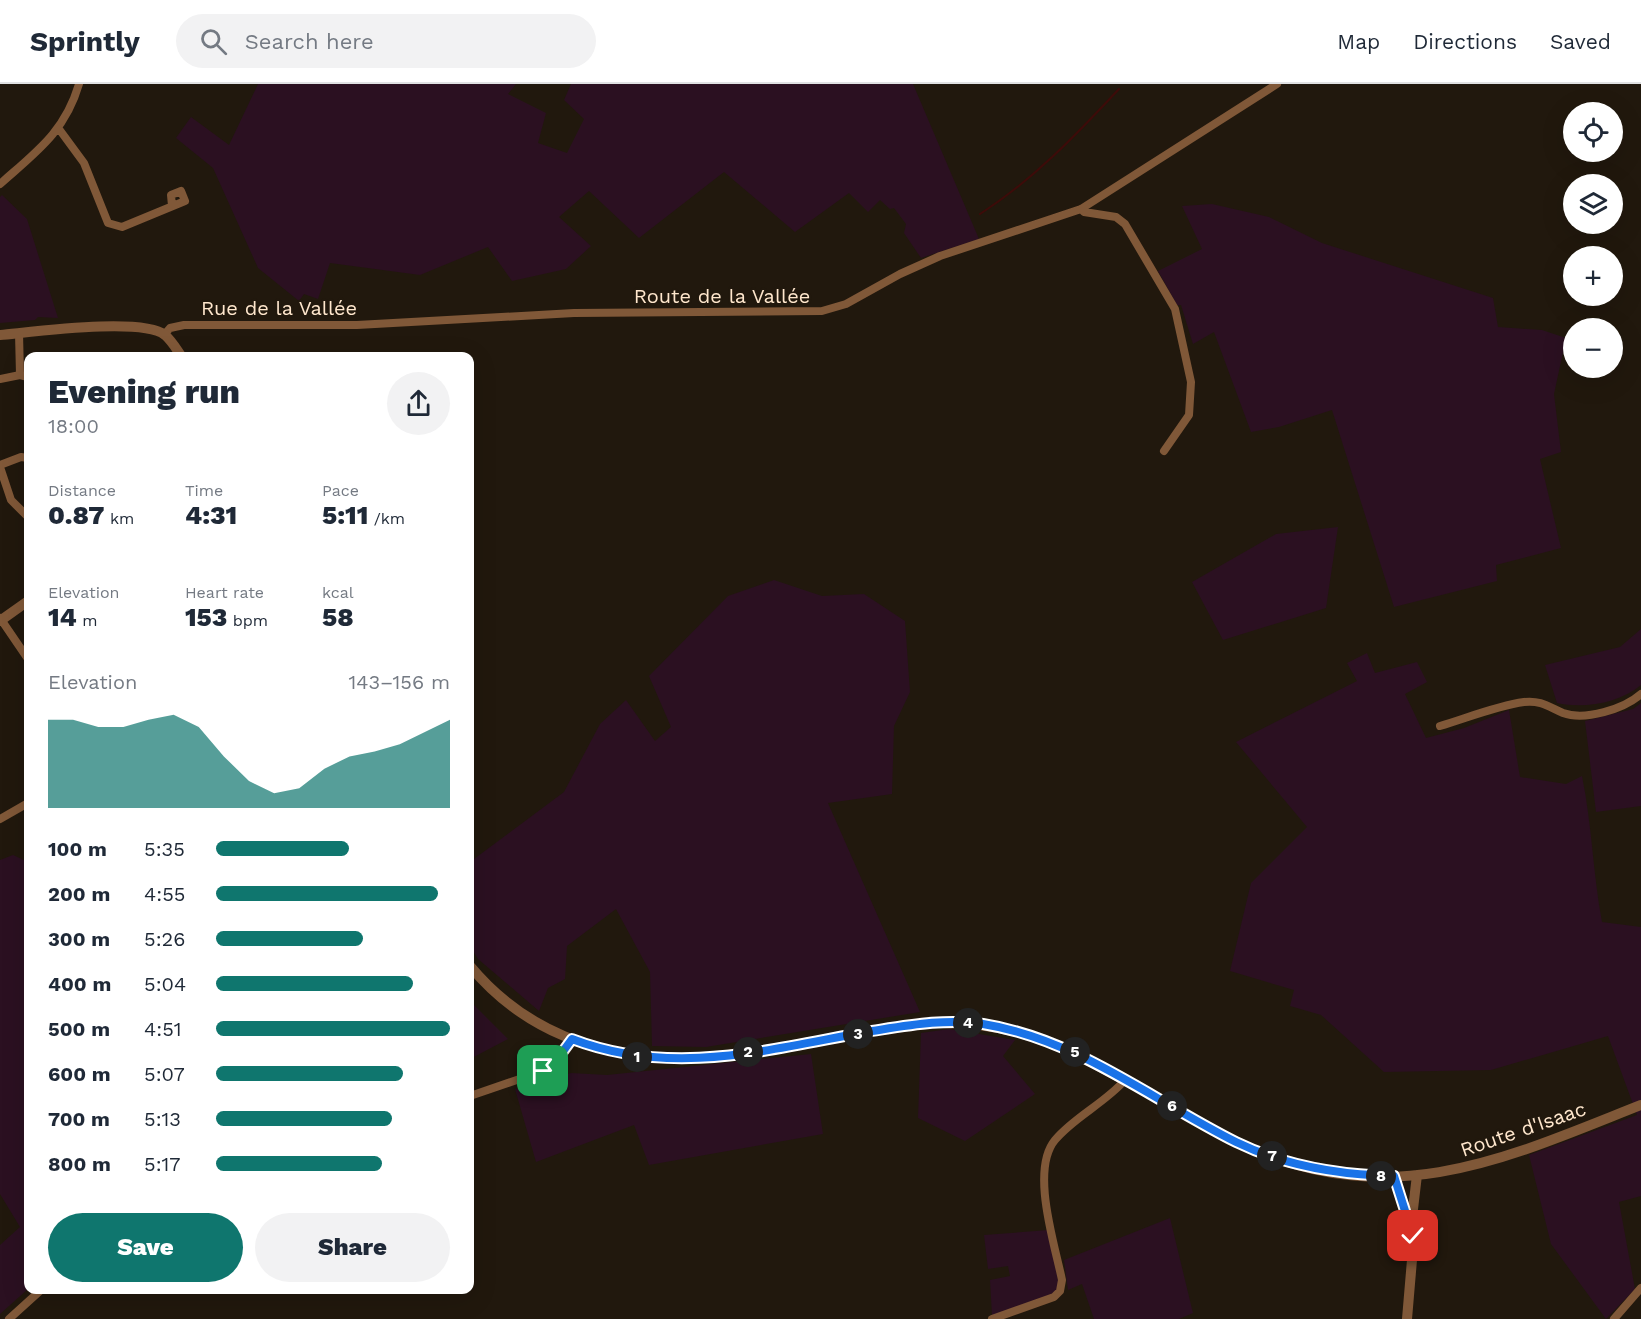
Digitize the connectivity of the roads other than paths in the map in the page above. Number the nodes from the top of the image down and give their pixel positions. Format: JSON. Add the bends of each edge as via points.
{"nodes":[{"id":1,"x":79,"y":84,"type":"edge"},
{"id":2,"x":1277,"y":84,"type":"edge"},
{"id":3,"x":59,"y":129,"type":"junction"},
{"id":4,"x":0,"y":184,"type":"edge"},
{"id":5,"x":172,"y":206,"type":"dead end"},
{"id":6,"x":1081,"y":209,"type":"junction"},
{"id":7,"x":398,"y":323,"type":"joint"},
{"id":8,"x":19,"y":333,"type":"junction"},
{"id":9,"x":164,"y":334,"type":"junction"},
{"id":10,"x":0,"y":335,"type":"edge"},
{"id":11,"x":178,"y":352,"type":"edge"},
{"id":12,"x":24,"y":376,"type":"edge"},
{"id":13,"x":0,"y":379,"type":"edge"},
{"id":14,"x":1164,"y":451,"type":"dead end"},
{"id":15,"x":24,"y":459,"type":"edge"},
{"id":16,"x":0,"y":466,"type":"edge"},
{"id":17,"x":24,"y":513,"type":"edge"},
{"id":18,"x":24,"y":604,"type":"edge"},
{"id":19,"x":1,"y":620,"type":"edge"},
{"id":20,"x":24,"y":653,"type":"edge"},
{"id":21,"x":1641,"y":694,"type":"edge"},
{"id":22,"x":1440,"y":726,"type":"dead end"},
{"id":23,"x":24,"y":805,"type":"edge"},
{"id":24,"x":0,"y":819,"type":"edge"},
{"id":25,"x":474,"y":970,"type":"edge"},
{"id":26,"x":572,"y":1039,"type":"junction"},
{"id":27,"x":1125,"y":1080,"type":"junction"},
{"id":28,"x":474,"y":1095,"type":"edge"},
{"id":29,"x":1641,"y":1105,"type":"edge"},
{"id":30,"x":1417,"y":1175,"type":"junction"},
{"id":31,"x":1394,"y":1176,"type":"junction"},
{"id":32,"x":1411,"y":1226,"type":"junction"},
{"id":33,"x":1641,"y":1288,"type":"edge"},
{"id":34,"x":37,"y":1294,"type":"edge"},
{"id":35,"x":9,"y":1319,"type":"edge"},
{"id":36,"x":992,"y":1319,"type":"edge"},
{"id":37,"x":1407,"y":1319,"type":"edge"},
{"id":38,"x":1614,"y":1319,"type":"edge"}],
"edges":[{"from":1,"to":3,"type":"street"},
{"from":2,"to":6,"type":"street","name":"Route de la Vallée"},
{"from":3,"to":4,"type":"street"},
{"from":3,"to":5,"type":"street","via":[[84,163],[108,223],[122,227]]},
{"from":6,"to":7,"type":"street","name":"Route de la Vallée","via":[[940,256],[900,273],[846,304],[822,311],[574,313]]},
{"from":6,"to":14,"type":"street","via":[[1125,224],[1175,309],[1192,404],[1183,427]]},
{"from":7,"to":9,"type":"street","name":"Rue de la Vallée","via":[[184,325],[170,328]]},
{"from":8,"to":9,"type":"street","via":[[126,326]]},
{"from":8,"to":10,"type":"street"},
{"from":8,"to":12,"type":"street"},
{"from":9,"to":11,"type":"street"},
{"from":12,"to":13,"type":"street"},
{"from":15,"to":16,"type":"street"},
{"from":16,"to":17,"type":"street","via":[[11,500]]},
{"from":18,"to":19,"type":"street"},
{"from":19,"to":20,"type":"street"},
{"from":21,"to":22,"type":"street","via":[[1620,706],[1578,716],[1546,704],[1523,702]]},
{"from":23,"to":24,"type":"street"},
{"from":25,"to":26,"type":"street","name":"Route d'Isaac","via":[[514,1007]]},
{"from":26,"to":27,"type":"street","name":"Route d'Isaac","via":[[611,1053],[678,1060],[758,1051],[914,1024],[966,1023],[1009,1029],[1054,1042]]},
{"from":26,"to":28,"type":"street","via":[[553,1065],[543,1071]]},
{"from":27,"to":31,"type":"street","name":"Route d'Isaac","via":[[1236,1142],[1281,1160],[1343,1173]]},
{"from":27,"to":36,"type":"street","via":[[1055,1139],[1046,1162],[1044,1191],[1062,1280],[1060,1291]]},
{"from":29,"to":30,"type":"street","name":"Route d'Isaac","via":[[1499,1160],[1457,1171]]},
{"from":30,"to":31,"type":"street","name":"Route d'Isaac"},
{"from":30,"to":32,"type":"street"},
{"from":31,"to":32,"type":"street"},
{"from":32,"to":37,"type":"street"},
{"from":33,"to":38,"type":"street"},
{"from":34,"to":35,"type":"street"}]}
